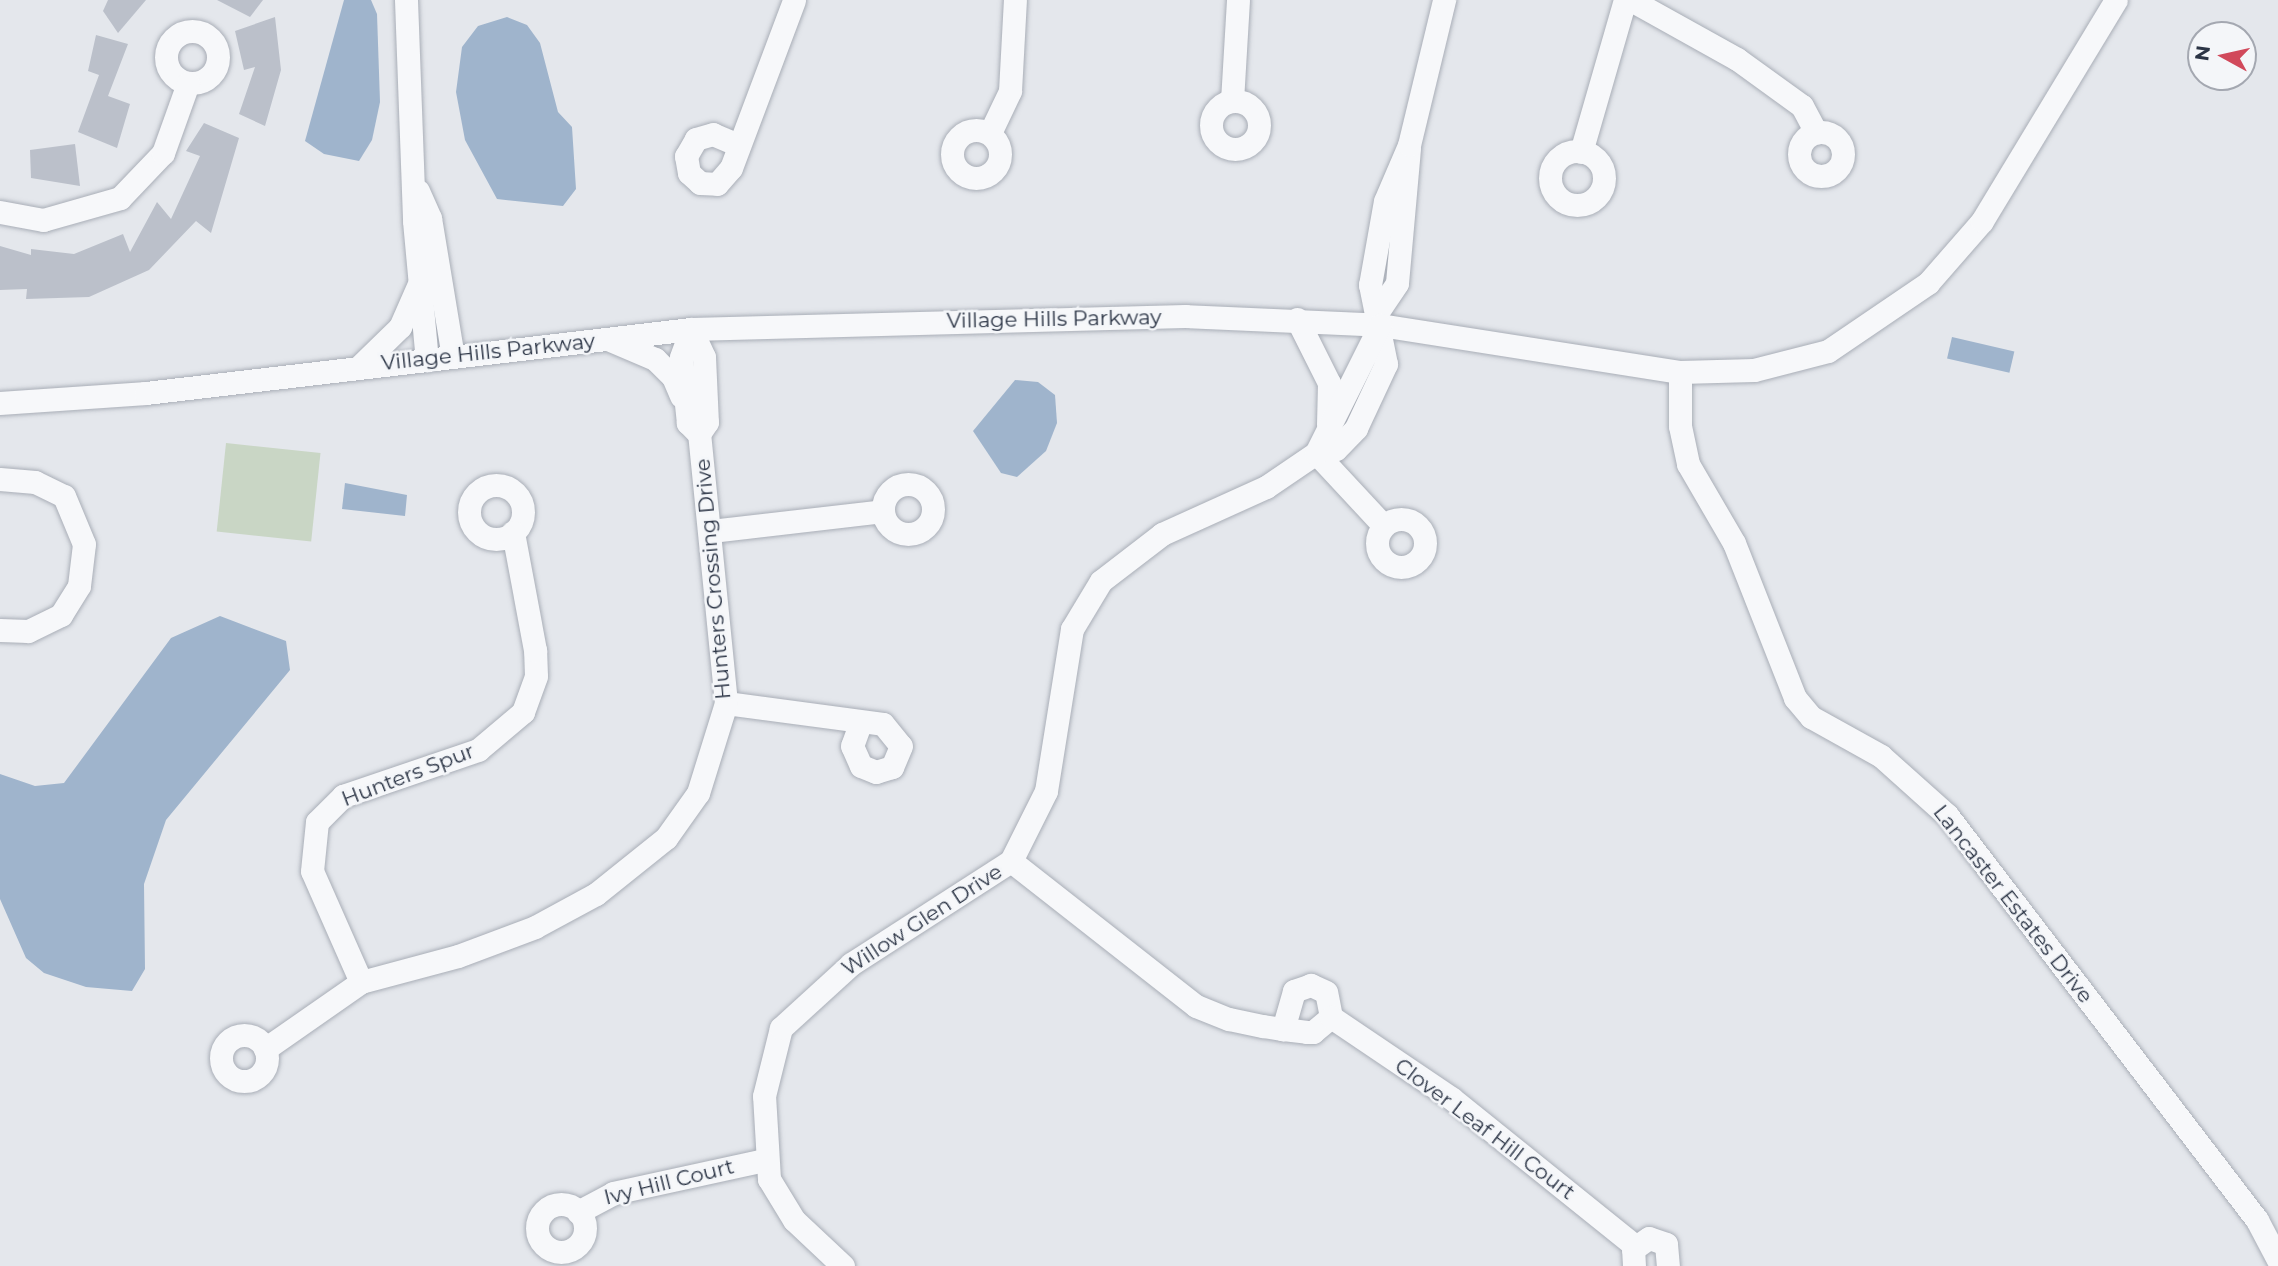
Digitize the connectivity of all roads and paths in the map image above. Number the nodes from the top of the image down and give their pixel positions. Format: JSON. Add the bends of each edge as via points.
{"nodes":[{"id":1,"x":406,"y":0,"type":"edge"},
{"id":2,"x":794,"y":0,"type":"edge"},
{"id":3,"x":1015,"y":0,"type":"edge"},
{"id":4,"x":1237,"y":0,"type":"edge"},
{"id":5,"x":1444,"y":0,"type":"edge"},
{"id":6,"x":1625,"y":0,"type":"edge"},
{"id":7,"x":1631,"y":0,"type":"edge"},
{"id":8,"x":2116,"y":0,"type":"edge"},
{"id":9,"x":188,"y":83,"type":"dead end"},
{"id":10,"x":1232,"y":101,"type":"dead end"},
{"id":11,"x":1816,"y":132,"type":"dead end"},
{"id":12,"x":990,"y":133,"type":"dead end"},
{"id":13,"x":736,"y":144,"type":"dead end"},
{"id":14,"x":1581,"y":152,"type":"dead end"},
{"id":15,"x":418,"y":191,"type":"junction"},
{"id":16,"x":0,"y":212,"type":"edge"},
{"id":17,"x":418,"y":286,"type":"junction"},
{"id":18,"x":1380,"y":318,"type":"junction"},
{"id":19,"x":1297,"y":319,"type":"junction"},
{"id":20,"x":691,"y":329,"type":"junction"},
{"id":21,"x":607,"y":339,"type":"junction"},
{"id":22,"x":453,"y":357,"type":"junction"},
{"id":23,"x":427,"y":360,"type":"junction"},
{"id":24,"x":360,"y":366,"type":"junction"},
{"id":25,"x":1680,"y":372,"type":"junction"},
{"id":26,"x":0,"y":404,"type":"edge"},
{"id":27,"x":687,"y":410,"type":"junction"},
{"id":28,"x":1328,"y":424,"type":"junction"},
{"id":29,"x":699,"y":434,"type":"junction"},
{"id":30,"x":1317,"y":453,"type":"junction"},
{"id":31,"x":0,"y":479,"type":"edge"},
{"id":32,"x":883,"y":511,"type":"dead end"},
{"id":33,"x":1383,"y":525,"type":"dead end"},
{"id":34,"x":711,"y":531,"type":"junction"},
{"id":35,"x":513,"y":532,"type":"dead end"},
{"id":36,"x":0,"y":630,"type":"edge"},
{"id":37,"x":726,"y":703,"type":"junction"},
{"id":38,"x":867,"y":724,"type":"dead end"},
{"id":39,"x":1011,"y":861,"type":"junction"},
{"id":40,"x":361,"y":982,"type":"junction"},
{"id":41,"x":1331,"y":1017,"type":"junction"},
{"id":42,"x":1283,"y":1029,"type":"junction"},
{"id":43,"x":265,"y":1049,"type":"dead end"},
{"id":44,"x":764,"y":1160,"type":"junction"},
{"id":45,"x":578,"y":1212,"type":"dead end"},
{"id":46,"x":1634,"y":1256,"type":"edge"},
{"id":47,"x":2278,"y":1260,"type":"edge"},
{"id":48,"x":843,"y":1266,"type":"edge"},
{"id":49,"x":1668,"y":1266,"type":"edge"}],
"edges":[{"from":1,"to":15,"type":"street"},
{"from":2,"to":13,"type":"street"},
{"from":3,"to":12,"type":"street","via":[[1010,91]]},
{"from":4,"to":10,"type":"street"},
{"from":5,"to":18,"type":"street","name":"Willow Glen Drive","via":[[1409,145],[1385,201],[1370,285]]},
{"from":6,"to":14,"type":"street"},
{"from":7,"to":11,"type":"street","via":[[1737,59],[1802,106]]},
{"from":8,"to":25,"type":"street","name":"Village Hills Parkway","via":[[1954,256],[1862,333],[1828,351],[1754,370]]},
{"from":9,"to":16,"type":"street","via":[[163,153],[120,198],[43,220]]},
{"from":15,"to":17,"type":"street"},
{"from":15,"to":22,"type":"street","via":[[430,218]]},
{"from":17,"to":23,"type":"street"},
{"from":17,"to":24,"type":"street","via":[[400,327]]},
{"from":18,"to":19,"type":"street","name":"Village Hills Parkway"},
{"from":18,"to":25,"type":"street","name":"Village Hills Parkway"},
{"from":18,"to":28,"type":"street"},
{"from":18,"to":30,"type":"street","name":"Willow Glen Drive","via":[[1387,355],[1380,384],[1356,428],[1336,449]]},
{"from":19,"to":20,"type":"street","name":"Village Hills Parkway","via":[[1185,316]]},
{"from":19,"to":28,"type":"street","via":[[1329,383]]},
{"from":20,"to":21,"type":"street","name":"Village Hills Parkway"},
{"from":20,"to":27,"type":"street","name":"Hunters Crossing Drive","via":[[681,357]]},
{"from":20,"to":29,"type":"street","name":"Hunters Crossing Drive","via":[[704,357],[707,422]]},
{"from":21,"to":22,"type":"street","name":"Village Hills Parkway"},
{"from":21,"to":27,"type":"street","name":"Hunters Crossing Drive","via":[[655,359],[673,377]]},
{"from":22,"to":23,"type":"street","name":"Village Hills Parkway"},
{"from":23,"to":24,"type":"street","name":"Village Hills Parkway"},
{"from":24,"to":26,"type":"street","name":"Village Hills Parkway"},
{"from":25,"to":47,"type":"street","name":"Lancaster Estates Drive","via":[[1680,426],[1689,464],[1734,543],[1796,698],[1811,717],[1881,756],[1947,814],[2258,1220]]},
{"from":27,"to":29,"type":"street","name":"Hunters Crossing Drive","via":[[688,423]]},
{"from":28,"to":30,"type":"street"},
{"from":29,"to":34,"type":"street","name":"Hunters Crossing Drive"},
{"from":30,"to":33,"type":"street"},
{"from":30,"to":39,"type":"street","name":"Willow Glen Drive","via":[[1277,481],[1162,534],[1101,581],[1072,629],[1046,791]]},
{"from":31,"to":36,"type":"street","via":[[35,482],[64,496],[84,544],[79,586],[61,615],[28,631]]},
{"from":32,"to":34,"type":"street"},
{"from":34,"to":37,"type":"street","name":"Hunters Crossing Drive"},
{"from":35,"to":40,"type":"street","name":"Hunters Spur","via":[[536,650],[536,676],[523,712],[478,750],[343,796],[317,822],[312,871]]},
{"from":37,"to":38,"type":"street"},
{"from":37,"to":40,"type":"street","name":"Hunters Crossing Drive","via":[[698,793],[666,838],[626,873],[535,928]]},
{"from":39,"to":42,"type":"street","via":[[1184,999],[1229,1019]]},
{"from":39,"to":44,"type":"street","name":"Willow Glen Drive","via":[[851,964],[781,1028],[764,1096]]},
{"from":40,"to":43,"type":"street","name":"Hunters Crossing Drive"},
{"from":41,"to":42,"type":"street","via":[[1313,1032]]},
{"from":41,"to":42,"type":"street","via":[[1326,992],[1301,986],[1288,997]]},
{"from":41,"to":46,"type":"street","name":"Clover Leaf Hill Court","via":[[1451,1098]]},
{"from":44,"to":45,"type":"street","name":"Ivy Hill Court","via":[[613,1194]]},
{"from":44,"to":48,"type":"street","name":"Willow Glen Drive","via":[[794,1220]]},
{"from":46,"to":49,"type":"street","name":"Clover Leaf Hill Court","via":[[1649,1238],[1661,1240],[1670,1250]]}]}
